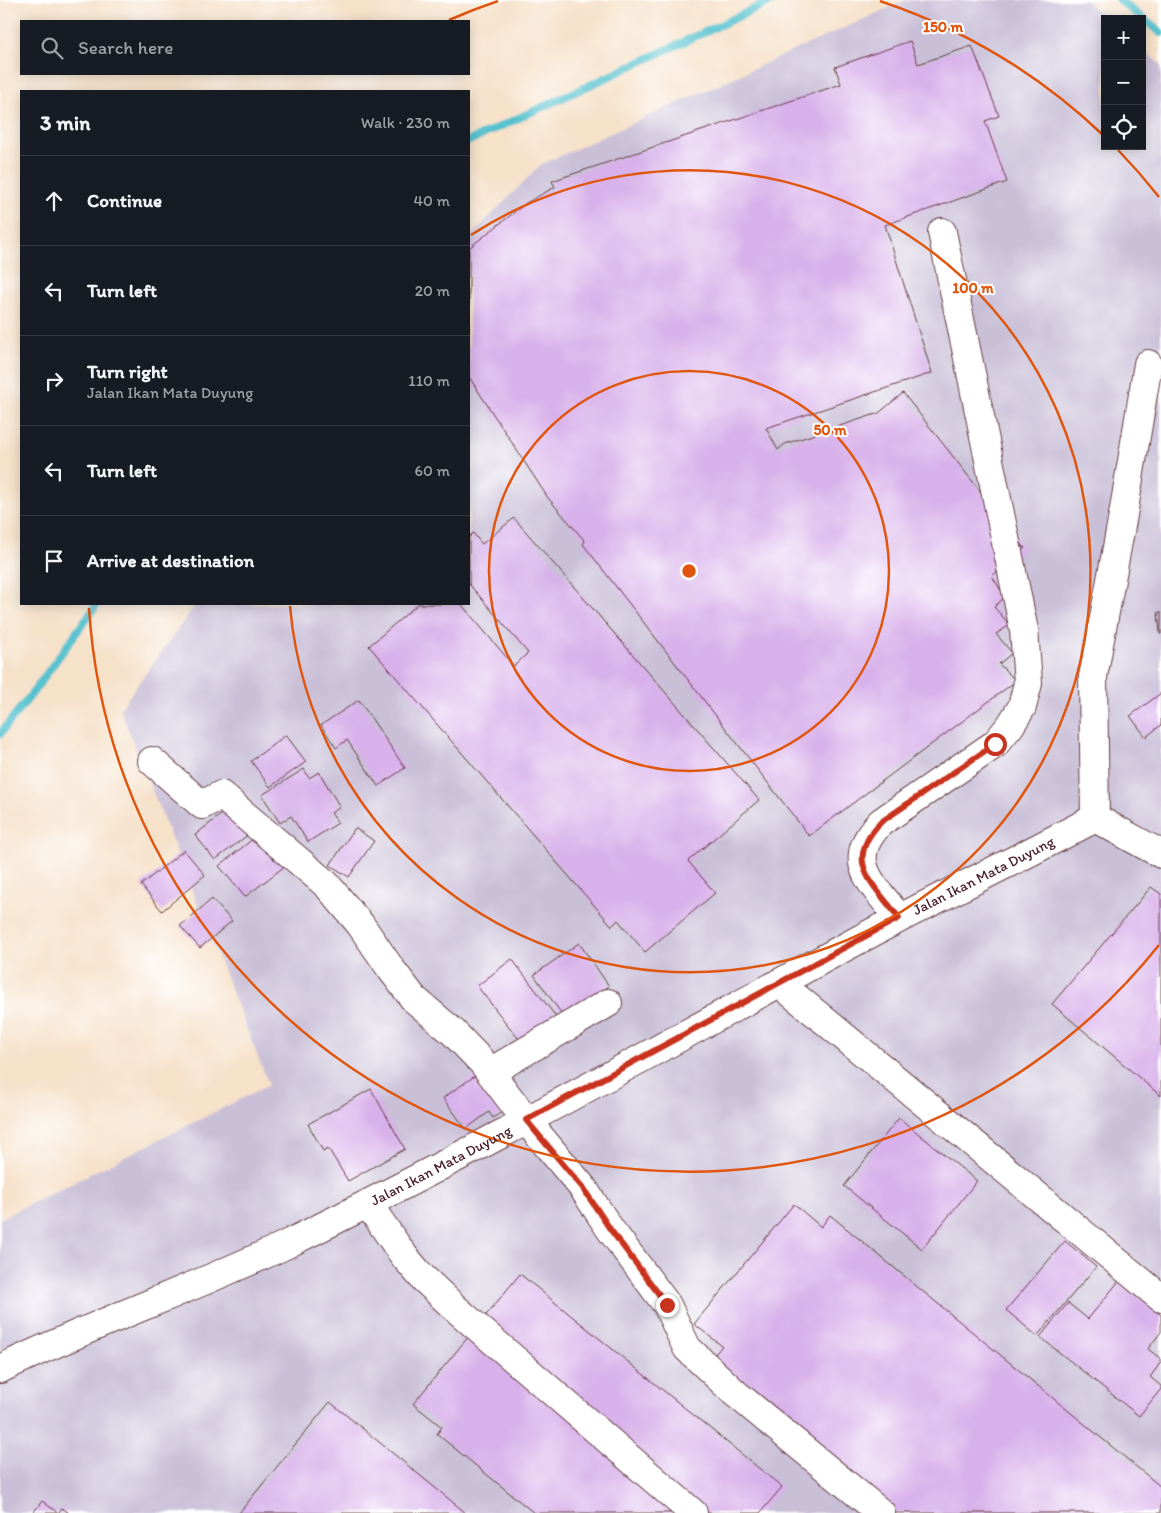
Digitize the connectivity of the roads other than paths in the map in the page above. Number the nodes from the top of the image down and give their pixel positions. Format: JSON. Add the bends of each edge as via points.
{"nodes":[{"id":1,"x":942,"y":232,"type":"dead end"},
{"id":2,"x":1148,"y":364,"type":"dead end"},
{"id":3,"x":152,"y":760,"type":"dead end"},
{"id":4,"x":1095,"y":818,"type":"junction"},
{"id":5,"x":1161,"y":854,"type":"edge"},
{"id":6,"x":899,"y":918,"type":"junction"},
{"id":7,"x":780,"y":983,"type":"junction"},
{"id":8,"x":608,"y":1003,"type":"dead end"},
{"id":9,"x":490,"y":1072,"type":"junction"},
{"id":10,"x":526,"y":1120,"type":"junction"},
{"id":11,"x":368,"y":1204,"type":"junction"},
{"id":12,"x":1161,"y":1298,"type":"edge"},
{"id":13,"x":0,"y":1369,"type":"edge"},
{"id":14,"x":693,"y":1513,"type":"edge"},
{"id":15,"x":881,"y":1513,"type":"edge"}],
"edges":[{"from":1,"to":6,"type":"street","via":[[1024,630],[1028,683],[1022,707],[995,744],[881,822],[867,838],[862,855],[864,872]]},
{"from":2,"to":4,"type":"street","via":[[1093,677]]},
{"from":3,"to":9,"type":"street","via":[[202,805],[221,795],[328,884],[414,999],[453,1032]]},
{"from":4,"to":5,"type":"street"},
{"from":4,"to":6,"type":"street","name":"Jalan Ikan Mata Duyung"},
{"from":6,"to":7,"type":"street","name":"Jalan Ikan Mata Duyung"},
{"from":7,"to":10,"type":"street","name":"Jalan Ikan Mata Duyung"},
{"from":7,"to":12,"type":"street"},
{"from":8,"to":9,"type":"street"},
{"from":9,"to":10,"type":"street"},
{"from":10,"to":11,"type":"street","name":"Jalan Ikan Mata Duyung"},
{"from":10,"to":15,"type":"street","via":[[583,1188],[667,1305],[687,1348],[735,1393]]},
{"from":11,"to":13,"type":"street","name":"Jalan Ikan Mata Duyung","via":[[278,1248]]},
{"from":11,"to":14,"type":"street","via":[[422,1277]]}]}
